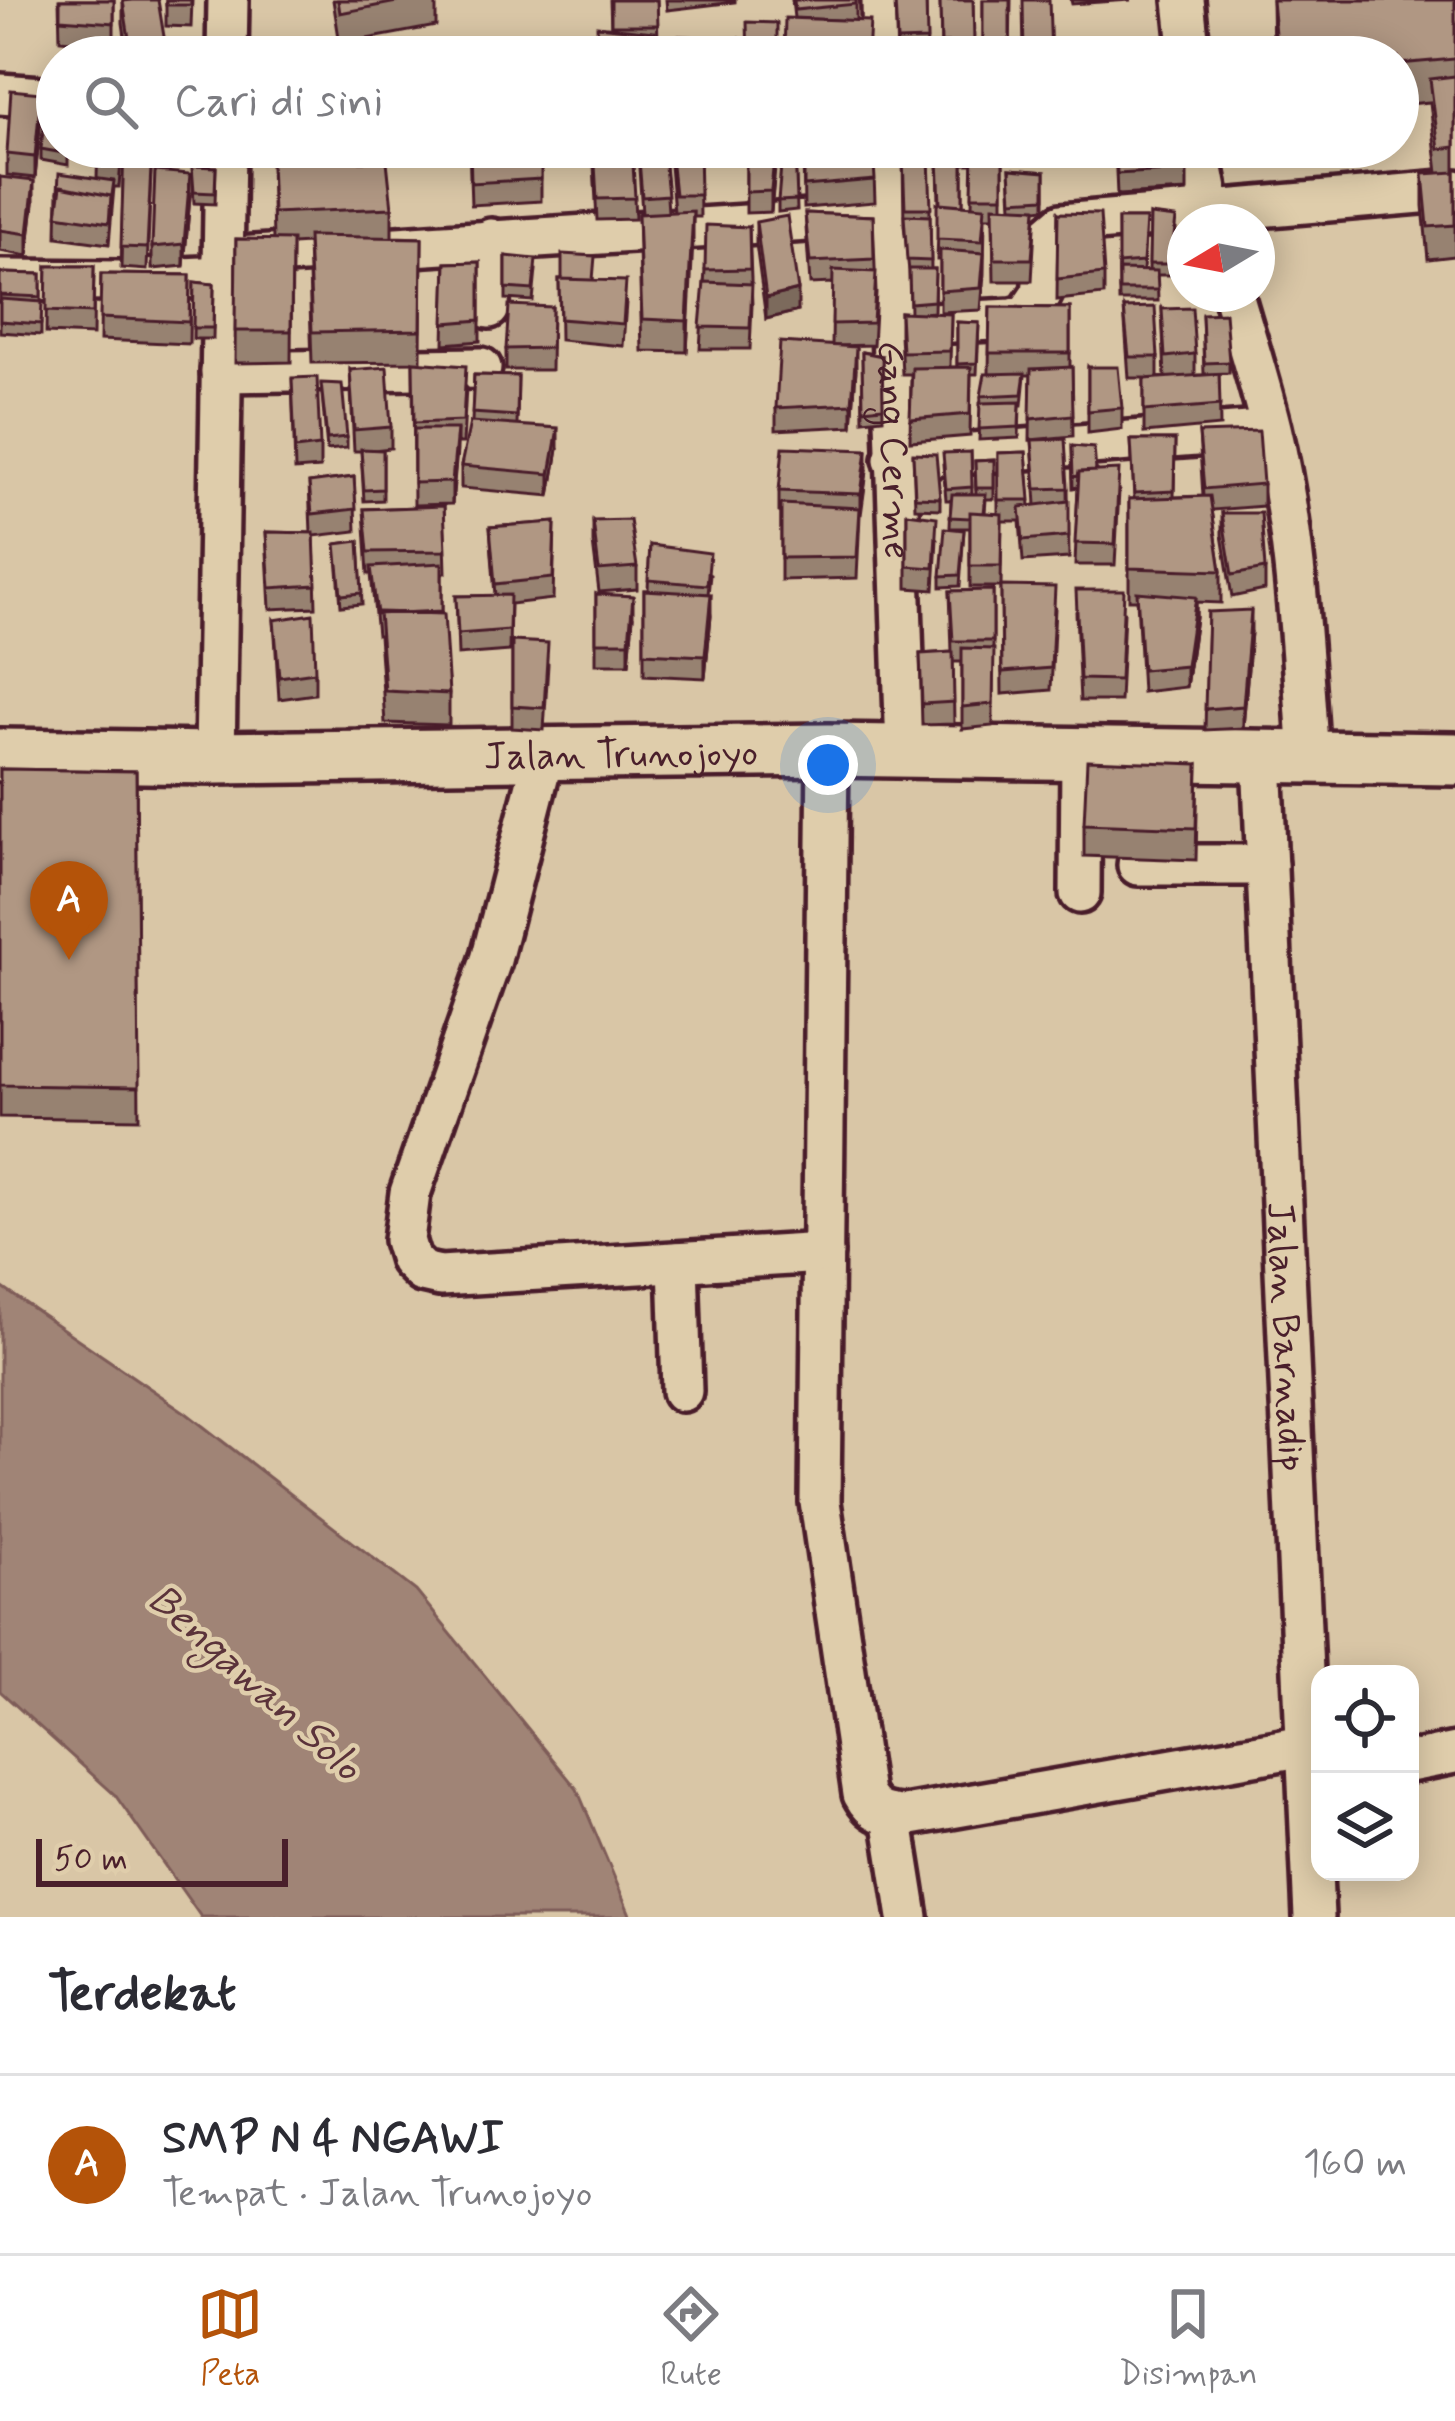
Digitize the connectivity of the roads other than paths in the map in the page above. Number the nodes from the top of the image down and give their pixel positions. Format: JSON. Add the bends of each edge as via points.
{"nodes":[{"id":1,"x":228,"y":0,"type":"edge"},
{"id":2,"x":882,"y":0,"type":"edge"},
{"id":3,"x":1184,"y":0,"type":"edge"},
{"id":4,"x":227,"y":36,"type":"edge"},
{"id":5,"x":883,"y":36,"type":"edge"},
{"id":6,"x":1188,"y":36,"type":"edge"},
{"id":7,"x":0,"y":94,"type":"edge"},
{"id":8,"x":36,"y":97,"type":"edge"},
{"id":9,"x":225,"y":168,"type":"edge"},
{"id":10,"x":887,"y":168,"type":"edge"},
{"id":11,"x":1203,"y":168,"type":"edge"},
{"id":12,"x":1455,"y":190,"type":"edge"},
{"id":13,"x":1209,"y":204,"type":"edge"},
{"id":14,"x":1275,"y":211,"type":"edge"},
{"id":15,"x":888,"y":216,"type":"junction"},
{"id":16,"x":1167,"y":220,"type":"edge"},
{"id":17,"x":491,"y":239,"type":"junction"},
{"id":18,"x":223,"y":267,"type":"junction"},
{"id":19,"x":0,"y":280,"type":"edge"},
{"id":20,"x":489,"y":308,"type":"dead end"},
{"id":21,"x":1238,"y":312,"type":"edge"},
{"id":22,"x":891,"y":325,"type":"junction"},
{"id":23,"x":481,"y":368,"type":"dead end"},
{"id":24,"x":221,"y":372,"type":"junction"},
{"id":25,"x":1272,"y":430,"type":"junction"},
{"id":26,"x":894,"y":459,"type":"junction"},
{"id":27,"x":828,"y":751,"type":"junction"},
{"id":28,"x":906,"y":752,"type":"junction"},
{"id":29,"x":544,"y":754,"type":"junction"},
{"id":30,"x":1081,"y":754,"type":"junction"},
{"id":31,"x":0,"y":755,"type":"edge"},
{"id":32,"x":215,"y":758,"type":"junction"},
{"id":33,"x":1286,"y":759,"type":"junction"},
{"id":34,"x":1455,"y":760,"type":"edge"},
{"id":35,"x":1138,"y":865,"type":"dead end"},
{"id":36,"x":1267,"y":865,"type":"junction"},
{"id":37,"x":1080,"y":893,"type":"dead end"},
{"id":38,"x":823,"y":1253,"type":"junction"},
{"id":39,"x":678,"y":1262,"type":"junction"},
{"id":40,"x":682,"y":1391,"type":"dead end"},
{"id":41,"x":1455,"y":1753,"type":"edge"},
{"id":42,"x":1419,"y":1760,"type":"edge"},
{"id":43,"x":1310,"y":1768,"type":"edge"},
{"id":44,"x":892,"y":1816,"type":"junction"},
{"id":45,"x":908,"y":1917,"type":"edge"},
{"id":46,"x":1314,"y":1917,"type":"edge"}],
"edges":[{"from":1,"to":4,"type":"street"},
{"from":2,"to":5,"type":"street"},
{"from":3,"to":6,"type":"street"},
{"from":7,"to":8,"type":"street"},
{"from":9,"to":18,"type":"street"},
{"from":10,"to":15,"type":"street","name":"Gang Cerme"},
{"from":11,"to":13,"type":"street"},
{"from":12,"to":14,"type":"street"},
{"from":15,"to":17,"type":"street"},
{"from":15,"to":22,"type":"street","name":"Gang Cerme"},
{"from":16,"to":22,"type":"street","via":[[1056,225],[1042,293],[1028,315]]},
{"from":17,"to":18,"type":"street"},
{"from":17,"to":20,"type":"street"},
{"from":18,"to":19,"type":"street","via":[[122,281]]},
{"from":18,"to":24,"type":"street"},
{"from":21,"to":25,"type":"street","name":"Jalan Barnadip"},
{"from":22,"to":26,"type":"street","name":"Gang Cerme"},
{"from":23,"to":24,"type":"street"},
{"from":24,"to":32,"type":"street"},
{"from":25,"to":26,"type":"street"},
{"from":25,"to":33,"type":"street","name":"Jalan Barnadip","via":[[1298,600]]},
{"from":26,"to":28,"type":"street","name":"Gang Cerme"},
{"from":27,"to":28,"type":"main road","name":"Jalan Trunojoyo"},
{"from":27,"to":29,"type":"main road","name":"Jalan Trunojoyo"},
{"from":27,"to":38,"type":"street"},
{"from":28,"to":30,"type":"main road","name":"Jalan Trunojoyo"},
{"from":29,"to":32,"type":"main road","name":"Jalan Trunojoyo"},
{"from":29,"to":39,"type":"street","via":[[490,960],[410,1193],[404,1240],[422,1272],[440,1276]]},
{"from":30,"to":33,"type":"main road","name":"Jalan Trunojoyo"},
{"from":30,"to":37,"type":"street"},
{"from":31,"to":32,"type":"main road","name":"Jalan Trunojoyo"},
{"from":33,"to":34,"type":"main road","name":"Jalan Trunojoyo"},
{"from":33,"to":36,"type":"street","name":"Jalan Barnadip"},
{"from":35,"to":36,"type":"street"},
{"from":36,"to":43,"type":"street","name":"Jalan Barnadip"},
{"from":38,"to":39,"type":"street"},
{"from":38,"to":44,"type":"street","via":[[820,1502],[863,1793]]},
{"from":39,"to":40,"type":"street"},
{"from":41,"to":42,"type":"street"},
{"from":43,"to":44,"type":"street"},
{"from":43,"to":46,"type":"street","name":"Jalan Barnadip"},
{"from":44,"to":45,"type":"street"}]}
